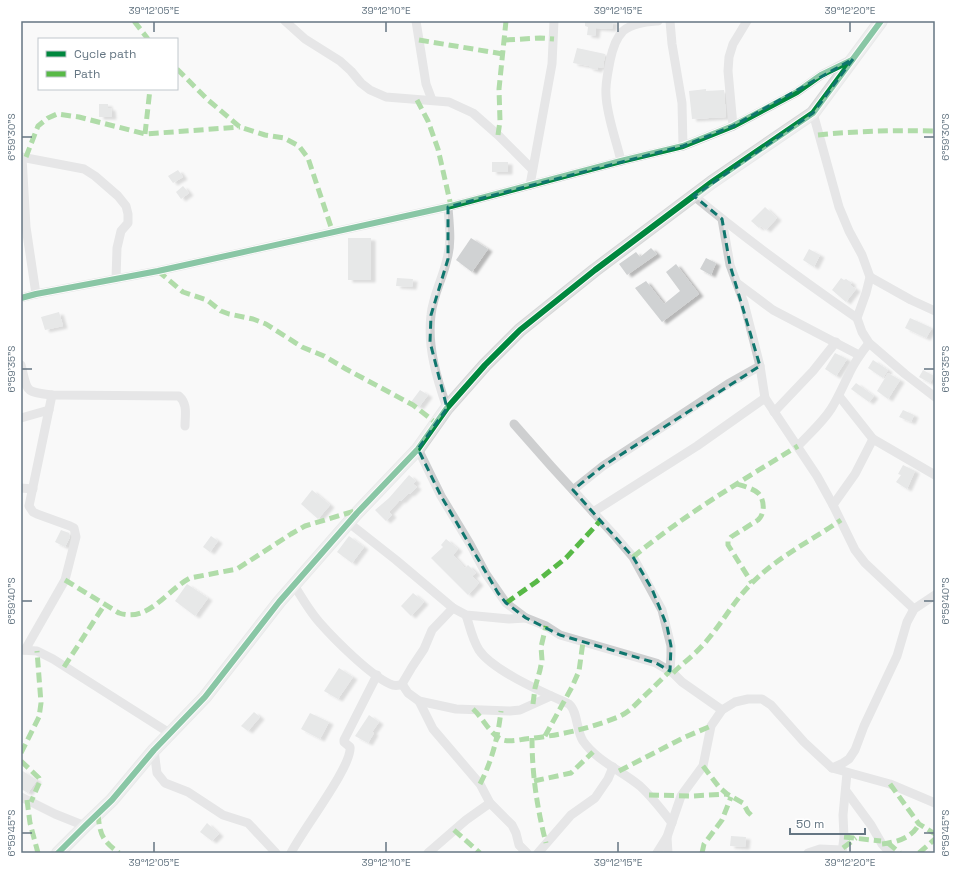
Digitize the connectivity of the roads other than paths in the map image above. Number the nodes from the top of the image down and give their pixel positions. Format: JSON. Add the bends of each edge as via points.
{"nodes":[{"id":1,"x":285,"y":21,"type":"edge"},
{"id":2,"x":416,"y":21,"type":"edge"},
{"id":3,"x":554,"y":21,"type":"edge"},
{"id":4,"x":658,"y":21,"type":"edge"},
{"id":5,"x":670,"y":21,"type":"edge"},
{"id":6,"x":747,"y":21,"type":"edge"},
{"id":7,"x":881,"y":21,"type":"edge"},
{"id":8,"x":853,"y":59,"type":"junction"},
{"id":9,"x":432,"y":100,"type":"junction"},
{"id":10,"x":813,"y":113,"type":"junction"},
{"id":11,"x":733,"y":126,"type":"junction"},
{"id":12,"x":683,"y":146,"type":"junction"},
{"id":13,"x":22,"y":157,"type":"edge"},
{"id":14,"x":621,"y":161,"type":"junction"},
{"id":15,"x":532,"y":169,"type":"junction"},
{"id":16,"x":530,"y":185,"type":"junction"},
{"id":17,"x":694,"y":196,"type":"junction"},
{"id":18,"x":448,"y":207,"type":"junction"},
{"id":19,"x":722,"y":219,"type":"junction"},
{"id":20,"x":870,"y":277,"type":"junction"},
{"id":21,"x":116,"y":279,"type":"junction"},
{"id":22,"x":736,"y":282,"type":"junction"},
{"id":23,"x":36,"y":294,"type":"junction"},
{"id":24,"x":21,"y":298,"type":"edge"},
{"id":25,"x":935,"y":311,"type":"edge"},
{"id":26,"x":858,"y":318,"type":"junction"},
{"id":27,"x":836,"y":342,"type":"junction"},
{"id":28,"x":869,"y":343,"type":"junction"},
{"id":29,"x":859,"y":355,"type":"junction"},
{"id":30,"x":21,"y":365,"type":"edge"},
{"id":31,"x":760,"y":366,"type":"junction"},
{"id":32,"x":52,"y":395,"type":"junction"},
{"id":33,"x":839,"y":396,"type":"junction"},
{"id":34,"x":935,"y":397,"type":"edge"},
{"id":35,"x":765,"y":398,"type":"junction"},
{"id":36,"x":447,"y":408,"type":"junction"},
{"id":37,"x":49,"y":410,"type":"junction"},
{"id":38,"x":774,"y":412,"type":"junction"},
{"id":39,"x":21,"y":418,"type":"edge"},
{"id":40,"x":514,"y":424,"type":"dead end"},
{"id":41,"x":185,"y":426,"type":"dead end"},
{"id":42,"x":873,"y":439,"type":"junction"},
{"id":43,"x":798,"y":446,"type":"junction"},
{"id":44,"x":418,"y":449,"type":"junction"},
{"id":45,"x":935,"y":475,"type":"edge"},
{"id":46,"x":21,"y":488,"type":"edge"},
{"id":47,"x":33,"y":489,"type":"junction"},
{"id":48,"x":573,"y":490,"type":"junction"},
{"id":49,"x":833,"y":505,"type":"junction"},
{"id":50,"x":593,"y":512,"type":"junction"},
{"id":51,"x":348,"y":523,"type":"junction"},
{"id":52,"x":294,"y":586,"type":"junction"},
{"id":53,"x":935,"y":595,"type":"edge"},
{"id":54,"x":453,"y":608,"type":"junction"},
{"id":55,"x":914,"y":609,"type":"junction"},
{"id":56,"x":466,"y":615,"type":"junction"},
{"id":57,"x":526,"y":618,"type":"junction"},
{"id":58,"x":23,"y":650,"type":"edge"},
{"id":59,"x":670,"y":671,"type":"junction"},
{"id":60,"x":377,"y":675,"type":"junction"},
{"id":61,"x":402,"y":684,"type":"junction"},
{"id":62,"x":551,"y":696,"type":"junction"},
{"id":63,"x":419,"y":701,"type":"junction"},
{"id":64,"x":722,"y":710,"type":"junction"},
{"id":65,"x":170,"y":734,"type":"junction"},
{"id":66,"x":154,"y":750,"type":"junction"},
{"id":67,"x":613,"y":767,"type":"junction"},
{"id":68,"x":832,"y":768,"type":"junction"},
{"id":69,"x":847,"y":773,"type":"junction"},
{"id":70,"x":846,"y":792,"type":"junction"},
{"id":71,"x":21,"y":797,"type":"edge"},
{"id":72,"x":490,"y":802,"type":"junction"},
{"id":73,"x":935,"y":803,"type":"edge"},
{"id":74,"x":672,"y":823,"type":"junction"},
{"id":75,"x":85,"y":826,"type":"junction"},
{"id":76,"x":667,"y":837,"type":"junction"},
{"id":77,"x":842,"y":852,"type":"edge"},
{"id":78,"x":58,"y":853,"type":"edge"},
{"id":79,"x":276,"y":853,"type":"edge"},
{"id":80,"x":291,"y":853,"type":"edge"},
{"id":81,"x":428,"y":853,"type":"edge"},
{"id":82,"x":527,"y":853,"type":"edge"},
{"id":83,"x":538,"y":853,"type":"edge"},
{"id":84,"x":657,"y":853,"type":"edge"},
{"id":85,"x":668,"y":853,"type":"edge"},
{"id":86,"x":808,"y":853,"type":"edge"},
{"id":87,"x":890,"y":853,"type":"edge"}],
"edges":[{"from":1,"to":9,"type":"street","via":[[305,39],[340,60],[370,90],[386,97]]},
{"from":2,"to":9,"type":"street","via":[[426,84]]},
{"from":3,"to":15,"type":"street","via":[[552,64]]},
{"from":4,"to":14,"type":"street","via":[[630,26],[623,31],[612,50],[606,94]]},
{"from":5,"to":12,"type":"street","via":[[682,103]]},
{"from":6,"to":11,"type":"street","via":[[733,44],[729,57]]},
{"from":7,"to":8,"type":"street"},
{"from":8,"to":10,"type":"street"},
{"from":8,"to":11,"type":"street","via":[[821,75],[791,96]]},
{"from":9,"to":15,"type":"street","via":[[449,102],[473,114]]},
{"from":10,"to":17,"type":"street"},
{"from":10,"to":20,"type":"street","via":[[839,207]]},
{"from":11,"to":12,"type":"street"},
{"from":12,"to":14,"type":"street"},
{"from":13,"to":21,"type":"street","via":[[84,169],[118,196],[126,206],[128,223],[121,231],[117,248]]},
{"from":13,"to":23,"type":"street","via":[[26,227]]},
{"from":14,"to":16,"type":"street"},
{"from":15,"to":16,"type":"street"},
{"from":16,"to":18,"type":"street"},
{"from":17,"to":19,"type":"street"},
{"from":17,"to":36,"type":"street","via":[[520,330]]},
{"from":18,"to":21,"type":"street"},
{"from":18,"to":36,"type":"street","via":[[448,259],[436,291],[431,315],[430,342]]},
{"from":19,"to":22,"type":"street"},
{"from":19,"to":26,"type":"street"},
{"from":20,"to":25,"type":"street"},
{"from":20,"to":26,"type":"street"},
{"from":21,"to":23,"type":"street"},
{"from":22,"to":27,"type":"street","via":[[773,310]]},
{"from":22,"to":31,"type":"street"},
{"from":23,"to":24,"type":"street"},
{"from":26,"to":28,"type":"street"},
{"from":27,"to":29,"type":"street"},
{"from":27,"to":38,"type":"street","via":[[813,371]]},
{"from":28,"to":29,"type":"street"},
{"from":28,"to":34,"type":"street"},
{"from":29,"to":33,"type":"street"},
{"from":30,"to":32,"type":"street","via":[[28,390]]},
{"from":31,"to":35,"type":"street"},
{"from":31,"to":48,"type":"street","via":[[728,384],[603,466]]},
{"from":32,"to":37,"type":"street"},
{"from":32,"to":41,"type":"street","via":[[176,395],[184,400]]},
{"from":33,"to":42,"type":"street"},
{"from":33,"to":43,"type":"street","via":[[820,423]]},
{"from":35,"to":38,"type":"street"},
{"from":35,"to":50,"type":"street","via":[[697,446]]},
{"from":36,"to":44,"type":"street"},
{"from":37,"to":39,"type":"street"},
{"from":37,"to":47,"type":"street"},
{"from":38,"to":43,"type":"street"},
{"from":40,"to":48,"type":"street"},
{"from":42,"to":45,"type":"street"},
{"from":42,"to":49,"type":"street","via":[[855,474]]},
{"from":43,"to":49,"type":"street"},
{"from":44,"to":51,"type":"street"},
{"from":44,"to":57,"type":"street","via":[[441,496],[498,593],[506,604]]},
{"from":46,"to":47,"type":"street"},
{"from":47,"to":58,"type":"street","via":[[30,509],[74,528],[76,537],[65,580]]},
{"from":48,"to":50,"type":"street"},
{"from":49,"to":55,"type":"street","via":[[855,550],[865,563]]},
{"from":50,"to":59,"type":"street","via":[[633,557],[662,610],[671,646]]},
{"from":51,"to":52,"type":"street"},
{"from":51,"to":54,"type":"street"},
{"from":52,"to":60,"type":"street","via":[[320,623]]},
{"from":52,"to":65,"type":"street","via":[[205,697]]},
{"from":53,"to":55,"type":"street"},
{"from":54,"to":56,"type":"street"},
{"from":54,"to":61,"type":"street","via":[[432,630],[424,649]]},
{"from":55,"to":68,"type":"street","via":[[890,672],[855,750],[849,759]]},
{"from":56,"to":57,"type":"street"},
{"from":56,"to":62,"type":"street","via":[[480,652],[496,666]]},
{"from":57,"to":59,"type":"street","via":[[560,635],[656,663]]},
{"from":58,"to":65,"type":"street","via":[[37,651],[53,659]]},
{"from":59,"to":64,"type":"street"},
{"from":60,"to":61,"type":"street","via":[[389,684]]},
{"from":60,"to":80,"type":"street","via":[[344,740],[350,750],[334,786]]},
{"from":61,"to":63,"type":"street","via":[[408,693]]},
{"from":62,"to":63,"type":"street","via":[[520,710],[510,711],[456,709]]},
{"from":62,"to":67,"type":"street","via":[[572,707],[583,740],[593,752]]},
{"from":63,"to":72,"type":"street","via":[[433,729],[480,784]]},
{"from":64,"to":68,"type":"street","via":[[735,702],[766,701]]},
{"from":64,"to":74,"type":"street","via":[[711,726],[703,766],[682,796]]},
{"from":65,"to":66,"type":"street"},
{"from":66,"to":75,"type":"street","via":[[112,800]]},
{"from":66,"to":79,"type":"street","via":[[157,773],[165,783],[188,792],[223,815],[248,823]]},
{"from":67,"to":74,"type":"street","via":[[649,795]]},
{"from":67,"to":83,"type":"street","via":[[595,798],[571,815]]},
{"from":68,"to":69,"type":"street"},
{"from":69,"to":70,"type":"street"},
{"from":69,"to":73,"type":"street","via":[[890,784]]},
{"from":70,"to":77,"type":"street"},
{"from":70,"to":87,"type":"street"},
{"from":71,"to":75,"type":"street"},
{"from":72,"to":81,"type":"street"},
{"from":72,"to":82,"type":"street","via":[[512,825],[519,845]]},
{"from":74,"to":76,"type":"street"},
{"from":75,"to":78,"type":"street"},
{"from":76,"to":84,"type":"street"},
{"from":76,"to":85,"type":"street"},
{"from":77,"to":86,"type":"street","via":[[820,849]]}]}
